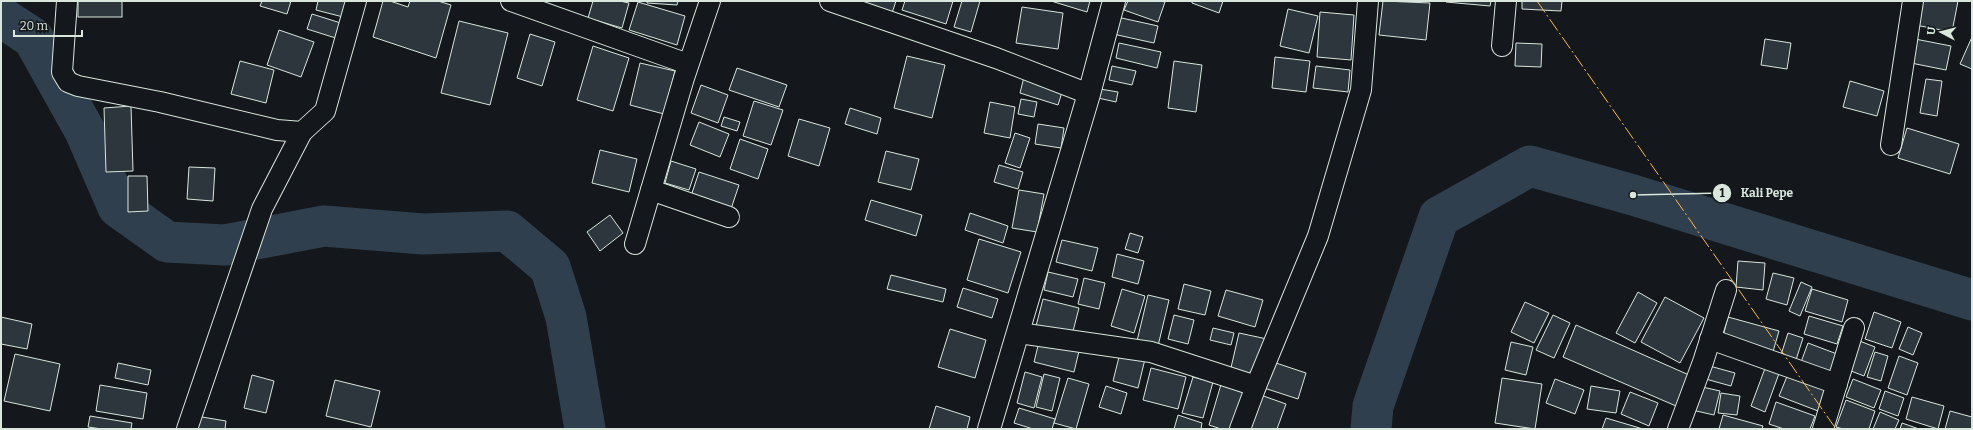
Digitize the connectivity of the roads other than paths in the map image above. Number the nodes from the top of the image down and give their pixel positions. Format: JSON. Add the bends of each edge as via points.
{"nodes":[{"id":1,"x":67,"y":1,"type":"edge"},
{"id":2,"x":356,"y":1,"type":"edge"},
{"id":3,"x":511,"y":1,"type":"edge"},
{"id":4,"x":710,"y":1,"type":"edge"},
{"id":5,"x":830,"y":1,"type":"edge"},
{"id":6,"x":1114,"y":1,"type":"edge"},
{"id":7,"x":1368,"y":1,"type":"edge"},
{"id":8,"x":1506,"y":1,"type":"edge"},
{"id":9,"x":1914,"y":1,"type":"edge"},
{"id":10,"x":1502,"y":46,"type":"dead end"},
{"id":11,"x":688,"y":64,"type":"junction"},
{"id":12,"x":1089,"y":94,"type":"junction"},
{"id":13,"x":302,"y":132,"type":"junction"},
{"id":14,"x":1891,"y":145,"type":"dead end"},
{"id":15,"x":651,"y":190,"type":"junction"},
{"id":16,"x":729,"y":217,"type":"dead end"},
{"id":17,"x":635,"y":244,"type":"dead end"},
{"id":18,"x":1726,"y":290,"type":"dead end"},
{"id":19,"x":1854,"y":328,"type":"dead end"},
{"id":20,"x":1019,"y":333,"type":"junction"},
{"id":21,"x":1710,"y":339,"type":"junction"},
{"id":22,"x":1837,"y":384,"type":"junction"},
{"id":23,"x":1256,"y":386,"type":"junction"},
{"id":24,"x":187,"y":429,"type":"edge"},
{"id":25,"x":989,"y":429,"type":"edge"},
{"id":26,"x":1240,"y":429,"type":"edge"},
{"id":27,"x":1678,"y":429,"type":"edge"},
{"id":28,"x":1823,"y":429,"type":"edge"}],
"edges":[{"from":1,"to":13,"type":"street","via":[[62,72],[68,82],[277,130]]},
{"from":2,"to":13,"type":"street","via":[[325,111]]},
{"from":3,"to":11,"type":"street"},
{"from":4,"to":11,"type":"street"},
{"from":5,"to":12,"type":"street","via":[[996,58]]},
{"from":6,"to":12,"type":"street"},
{"from":7,"to":23,"type":"street","via":[[1359,97],[1318,236]]},
{"from":8,"to":10,"type":"street"},
{"from":9,"to":14,"type":"street"},
{"from":11,"to":15,"type":"street"},
{"from":12,"to":20,"type":"street"},
{"from":13,"to":24,"type":"street","via":[[262,209]]},
{"from":15,"to":16,"type":"street"},
{"from":15,"to":17,"type":"street"},
{"from":18,"to":21,"type":"street"},
{"from":19,"to":22,"type":"street"},
{"from":20,"to":23,"type":"street","via":[[1151,352]]},
{"from":20,"to":25,"type":"street"},
{"from":21,"to":22,"type":"street"},
{"from":21,"to":27,"type":"street"},
{"from":22,"to":28,"type":"street"},
{"from":23,"to":26,"type":"street"}]}
